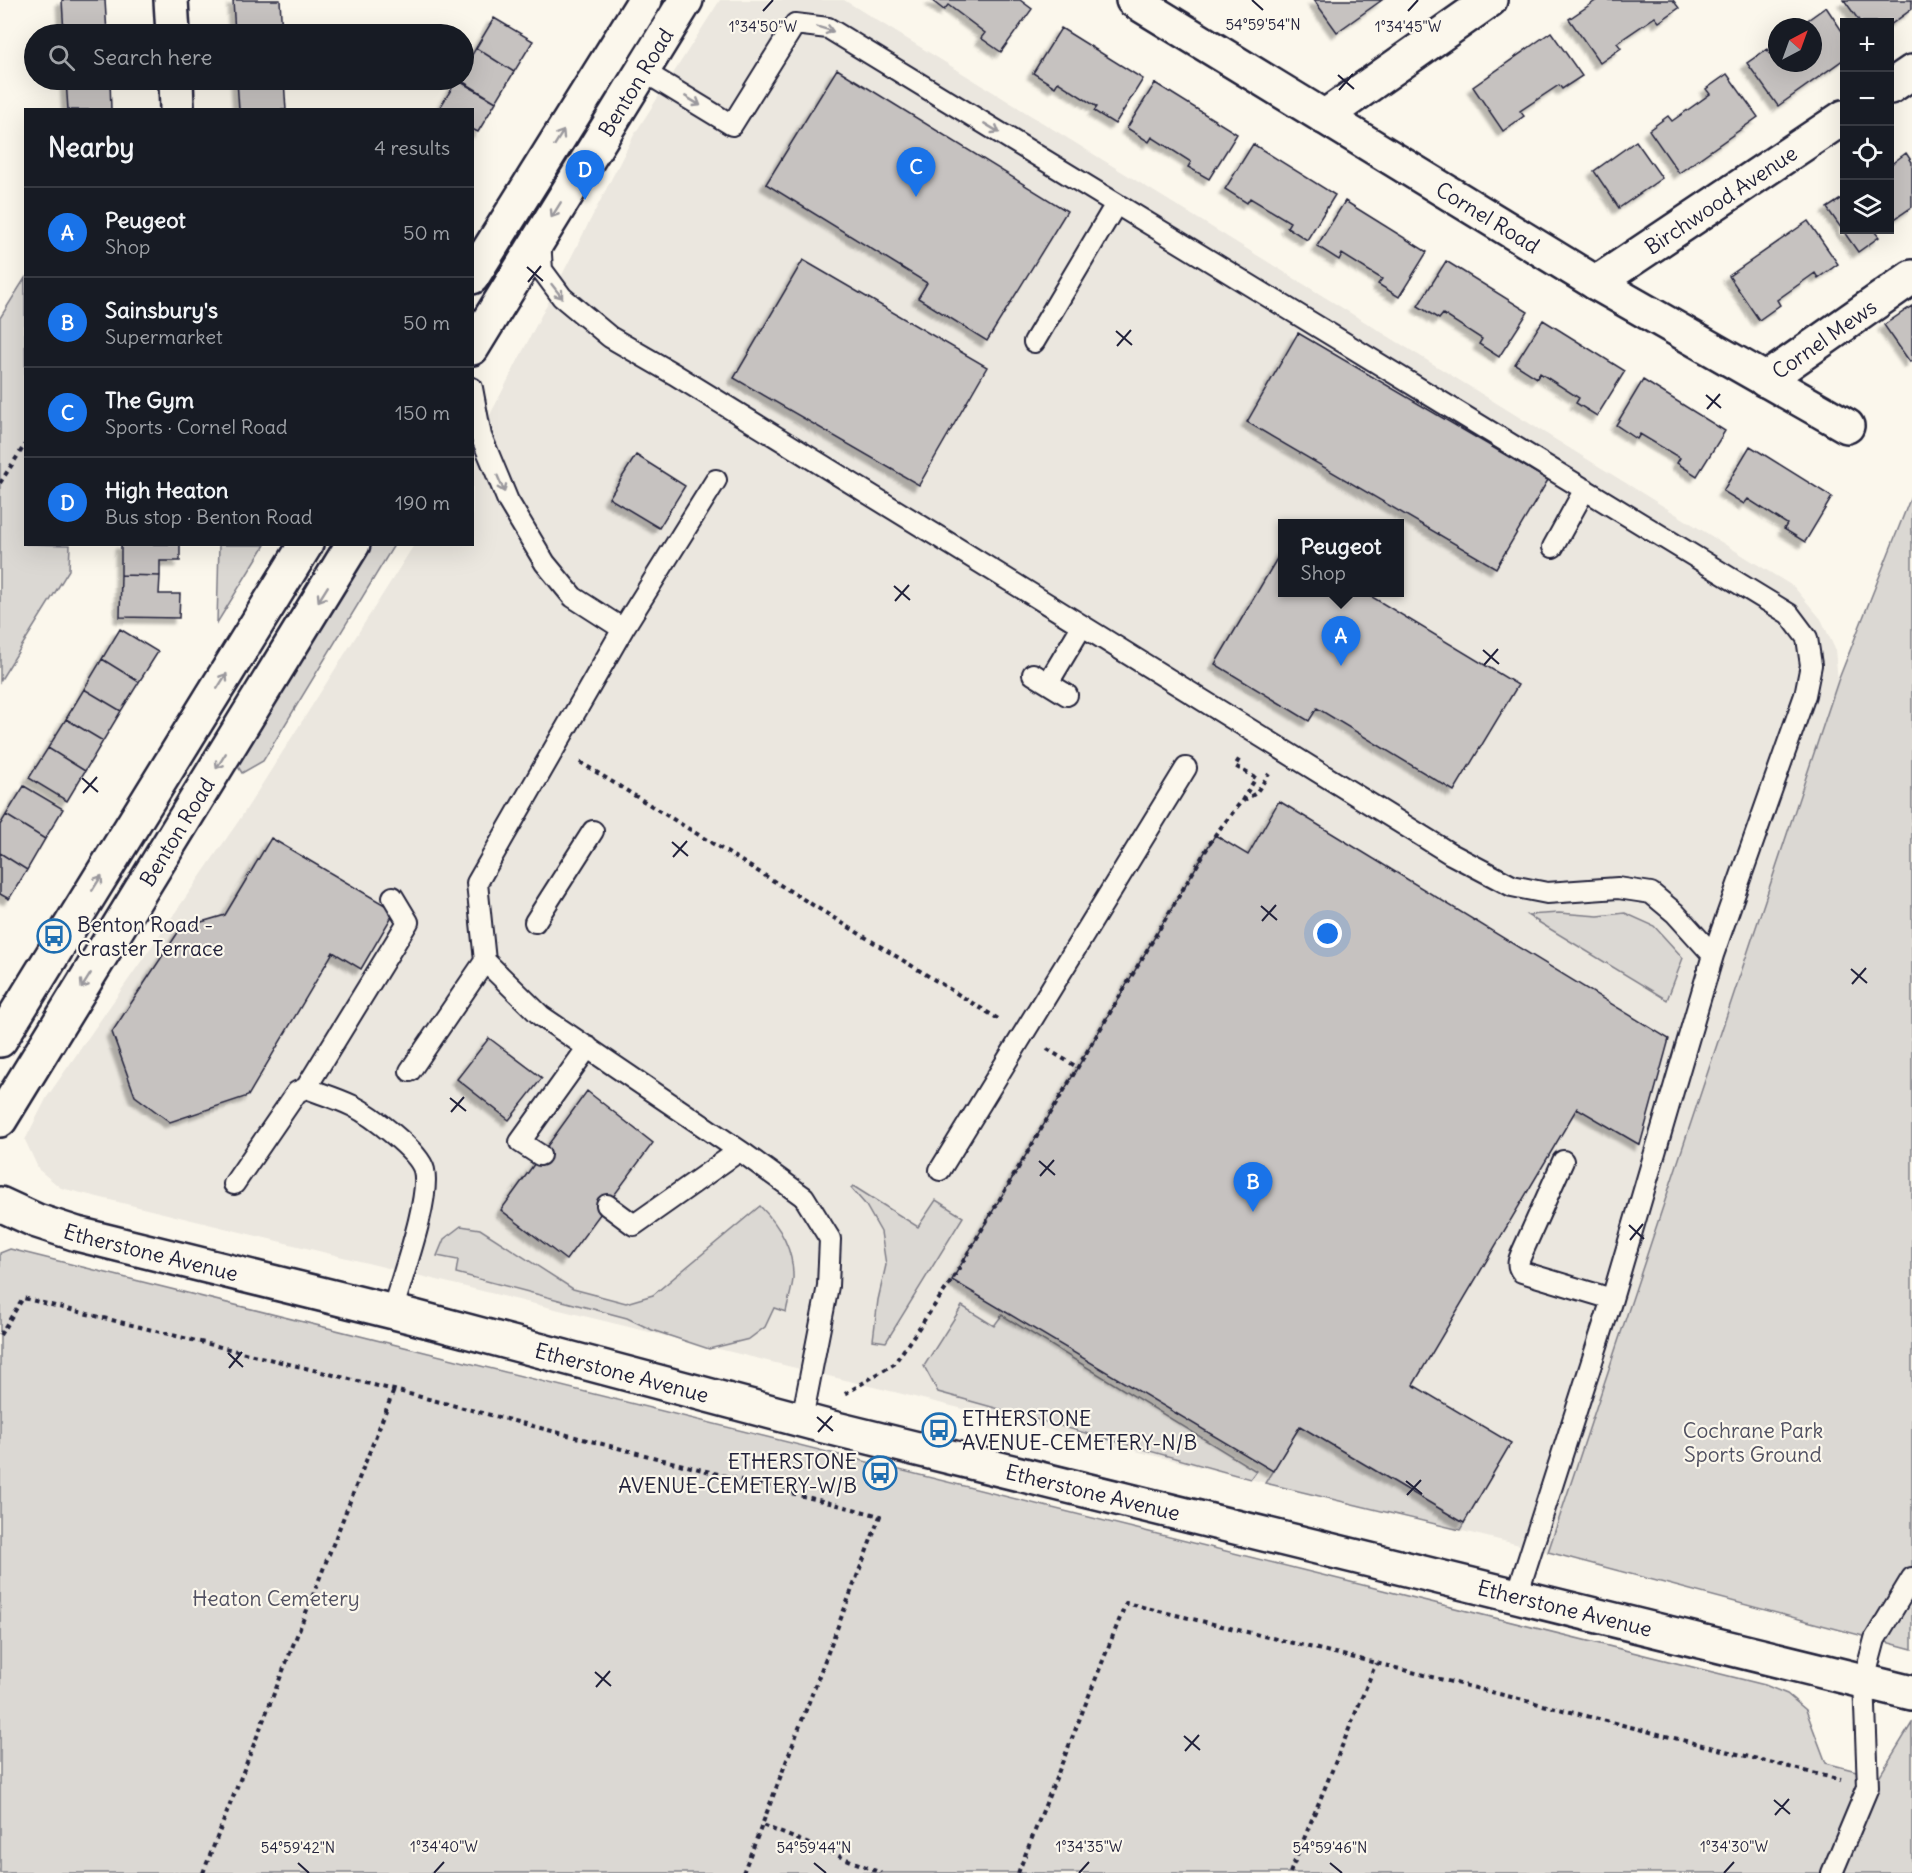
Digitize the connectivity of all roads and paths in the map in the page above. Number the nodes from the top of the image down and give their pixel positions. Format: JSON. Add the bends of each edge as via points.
{"nodes":[{"id":1,"x":171,"y":0,"type":"edge"},
{"id":2,"x":645,"y":0,"type":"edge"},
{"id":3,"x":686,"y":0,"type":"edge"},
{"id":4,"x":1133,"y":0,"type":"edge"},
{"id":5,"x":1490,"y":0,"type":"edge"},
{"id":6,"x":172,"y":24,"type":"edge"},
{"id":7,"x":643,"y":71,"type":"junction"},
{"id":8,"x":1912,"y":72,"type":"edge"},
{"id":9,"x":1894,"y":84,"type":"edge"},
{"id":10,"x":176,"y":90,"type":"edge"},
{"id":11,"x":177,"y":108,"type":"edge"},
{"id":12,"x":1324,"y":117,"type":"junction"},
{"id":13,"x":1840,"y":120,"type":"edge"},
{"id":14,"x":1116,"y":204,"type":"junction"},
{"id":15,"x":539,"y":237,"type":"junction"},
{"id":16,"x":474,"y":274,"type":"edge"},
{"id":17,"x":1912,"y":277,"type":"edge"},
{"id":18,"x":1596,"y":284,"type":"junction"},
{"id":19,"x":1034,"y":342,"type":"dead end"},
{"id":20,"x":474,"y":345,"type":"edge"},
{"id":21,"x":1765,"y":380,"type":"junction"},
{"id":22,"x":474,"y":398,"type":"edge"},
{"id":23,"x":1848,"y":426,"type":"dead end"},
{"id":24,"x":24,"y":446,"type":"edge"},
{"id":25,"x":716,"y":480,"type":"dead end"},
{"id":26,"x":0,"y":483,"type":"edge"},
{"id":27,"x":1585,"y":489,"type":"junction"},
{"id":28,"x":305,"y":546,"type":"edge"},
{"id":29,"x":352,"y":546,"type":"edge"},
{"id":30,"x":1553,"y":547,"type":"dead end"},
{"id":31,"x":1082,"y":626,"type":"junction"},
{"id":32,"x":622,"y":629,"type":"junction"},
{"id":33,"x":1067,"y":695,"type":"dead end"},
{"id":34,"x":555,"y":747,"type":"junction"},
{"id":35,"x":1287,"y":753,"type":"junction"},
{"id":36,"x":1186,"y":768,"type":"dead end"},
{"id":37,"x":1270,"y":771,"type":"junction"},
{"id":38,"x":1241,"y":802,"type":"junction"},
{"id":39,"x":593,"y":831,"type":"dead end"},
{"id":40,"x":393,"y":897,"type":"dead end"},
{"id":41,"x":535,"y":922,"type":"dead end"},
{"id":42,"x":1713,"y":955,"type":"junction"},
{"id":43,"x":485,"y":961,"type":"junction"},
{"id":44,"x":1023,"y":1034,"type":"junction"},
{"id":45,"x":0,"y":1040,"type":"edge"},
{"id":46,"x":588,"y":1047,"type":"junction"},
{"id":47,"x":1077,"y":1068,"type":"junction"},
{"id":48,"x":410,"y":1071,"type":"dead end"},
{"id":49,"x":306,"y":1088,"type":"junction"},
{"id":50,"x":0,"y":1120,"type":"edge"},
{"id":51,"x":739,"y":1151,"type":"junction"},
{"id":52,"x":540,"y":1155,"type":"dead end"},
{"id":53,"x":1563,"y":1161,"type":"dead end"},
{"id":54,"x":940,"y":1170,"type":"dead end"},
{"id":55,"x":234,"y":1184,"type":"dead end"},
{"id":56,"x":0,"y":1204,"type":"edge"},
{"id":57,"x":607,"y":1205,"type":"dead end"},
{"id":58,"x":1612,"y":1299,"type":"junction"},
{"id":59,"x":392,"y":1312,"type":"junction"},
{"id":60,"x":0,"y":1335,"type":"edge"},
{"id":61,"x":394,"y":1390,"type":"junction"},
{"id":62,"x":802,"y":1419,"type":"junction"},
{"id":63,"x":1912,"y":1578,"type":"edge"},
{"id":64,"x":1517,"y":1595,"type":"junction"},
{"id":65,"x":1376,"y":1663,"type":"junction"},
{"id":66,"x":1864,"y":1680,"type":"junction"},
{"id":67,"x":1912,"y":1693,"type":"edge"},
{"id":68,"x":1868,"y":1787,"type":"junction"},
{"id":69,"x":762,"y":1825,"type":"junction"},
{"id":70,"x":203,"y":1873,"type":"edge"},
{"id":71,"x":743,"y":1873,"type":"edge"},
{"id":72,"x":881,"y":1873,"type":"edge"},
{"id":73,"x":1018,"y":1873,"type":"edge"},
{"id":74,"x":1290,"y":1873,"type":"edge"},
{"id":75,"x":1832,"y":1873,"type":"edge"}],
"edges":[{"from":1,"to":6,"type":"street"},
{"from":16,"to":2,"type":"street","name":"Benton Road","one_way":true},
{"from":3,"to":7,"type":"street","name":"Benton Road"},
{"from":4,"to":12,"type":"street","name":"Cornel Road"},
{"from":5,"to":12,"type":"street"},
{"from":7,"to":14,"type":"lane","one_way":true,"via":[[732,125],[795,24],[828,28]]},
{"from":7,"to":15,"type":"street","name":"Benton Road","one_way":true},
{"from":8,"to":9,"type":"street"},
{"from":10,"to":11,"type":"street"},
{"from":12,"to":18,"type":"street","name":"Cornel Road"},
{"from":13,"to":18,"type":"street","name":"Birchwood Avenue"},
{"from":14,"to":19,"type":"lane"},
{"from":14,"to":27,"type":"lane"},
{"from":15,"to":20,"type":"street","name":"Benton Road"},
{"from":15,"to":31,"type":"lane","one_way":true,"via":[[542,270],[562,297],[610,337]]},
{"from":17,"to":21,"type":"street","name":"Cornel Mews"},
{"from":18,"to":21,"type":"street","name":"Cornel Road"},
{"from":21,"to":23,"type":"street","name":"Cornel Road"},
{"from":22,"to":32,"type":"lane","one_way":true,"via":[[482,436],[508,501],[545,563],[573,597]]},
{"from":24,"to":26,"type":"path"},
{"from":25,"to":32,"type":"lane"},
{"from":27,"to":30,"type":"lane"},
{"from":27,"to":42,"type":"lane","via":[[1789,614],[1807,638],[1811,665],[1805,695]]},
{"from":45,"to":28,"type":"street","name":"Benton Road","one_way":true},
{"from":29,"to":50,"type":"street","name":"Benton Road","one_way":true},
{"from":31,"to":33,"type":"lane","via":[[1040,679]]},
{"from":31,"to":35,"type":"lane"},
{"from":32,"to":34,"type":"lane"},
{"from":34,"to":43,"type":"lane","via":[[477,883]]},
{"from":34,"to":44,"type":"path"},
{"from":35,"to":37,"type":"path"},
{"from":35,"to":42,"type":"lane","via":[[1451,854],[1512,886],[1548,893],[1618,888],[1651,893]]},
{"from":36,"to":44,"type":"lane"},
{"from":37,"to":38,"type":"path","via":[[1256,793]]},
{"from":37,"to":38,"type":"path","via":[[1242,754],[1235,765],[1256,778]]},
{"from":38,"to":47,"type":"path","via":[[1215,835]]},
{"from":39,"to":41,"type":"lane"},
{"from":40,"to":49,"type":"lane","via":[[408,922]]},
{"from":42,"to":58,"type":"lane"},
{"from":43,"to":46,"type":"lane","via":[[541,1016]]},
{"from":43,"to":48,"type":"lane"},
{"from":44,"to":47,"type":"path"},
{"from":44,"to":54,"type":"lane"},
{"from":46,"to":51,"type":"lane"},
{"from":46,"to":52,"type":"lane","via":[[520,1142]]},
{"from":47,"to":62,"type":"path","via":[[952,1280],[894,1364]]},
{"from":49,"to":55,"type":"lane","via":[[297,1092]]},
{"from":49,"to":59,"type":"lane","via":[[355,1106],[406,1144],[423,1168],[422,1210]]},
{"from":51,"to":57,"type":"lane","via":[[634,1225]]},
{"from":51,"to":62,"type":"lane","via":[[804,1197],[830,1239],[828,1286]]},
{"from":53,"to":58,"type":"lane","via":[[1521,1255],[1519,1268]]},
{"from":56,"to":59,"type":"street","name":"Etherstone Avenue","via":[[77,1233]]},
{"from":58,"to":64,"type":"lane"},
{"from":59,"to":62,"type":"street","name":"Etherstone Avenue"},
{"from":60,"to":61,"type":"path","via":[[23,1298]]},
{"from":61,"to":69,"type":"path","via":[[880,1516]]},
{"from":61,"to":70,"type":"path"},
{"from":62,"to":64,"type":"street","name":"Etherstone Avenue"},
{"from":63,"to":66,"type":"lane","via":[[1875,1639]]},
{"from":64,"to":66,"type":"street","name":"Etherstone Avenue"},
{"from":65,"to":68,"type":"path"},
{"from":65,"to":73,"type":"path","via":[[1126,1603]]},
{"from":65,"to":74,"type":"path"},
{"from":66,"to":67,"type":"street","name":"Etherstone Avenue"},
{"from":66,"to":68,"type":"lane"},
{"from":68,"to":75,"type":"lane"},
{"from":69,"to":71,"type":"path"},
{"from":69,"to":72,"type":"path"}]}
